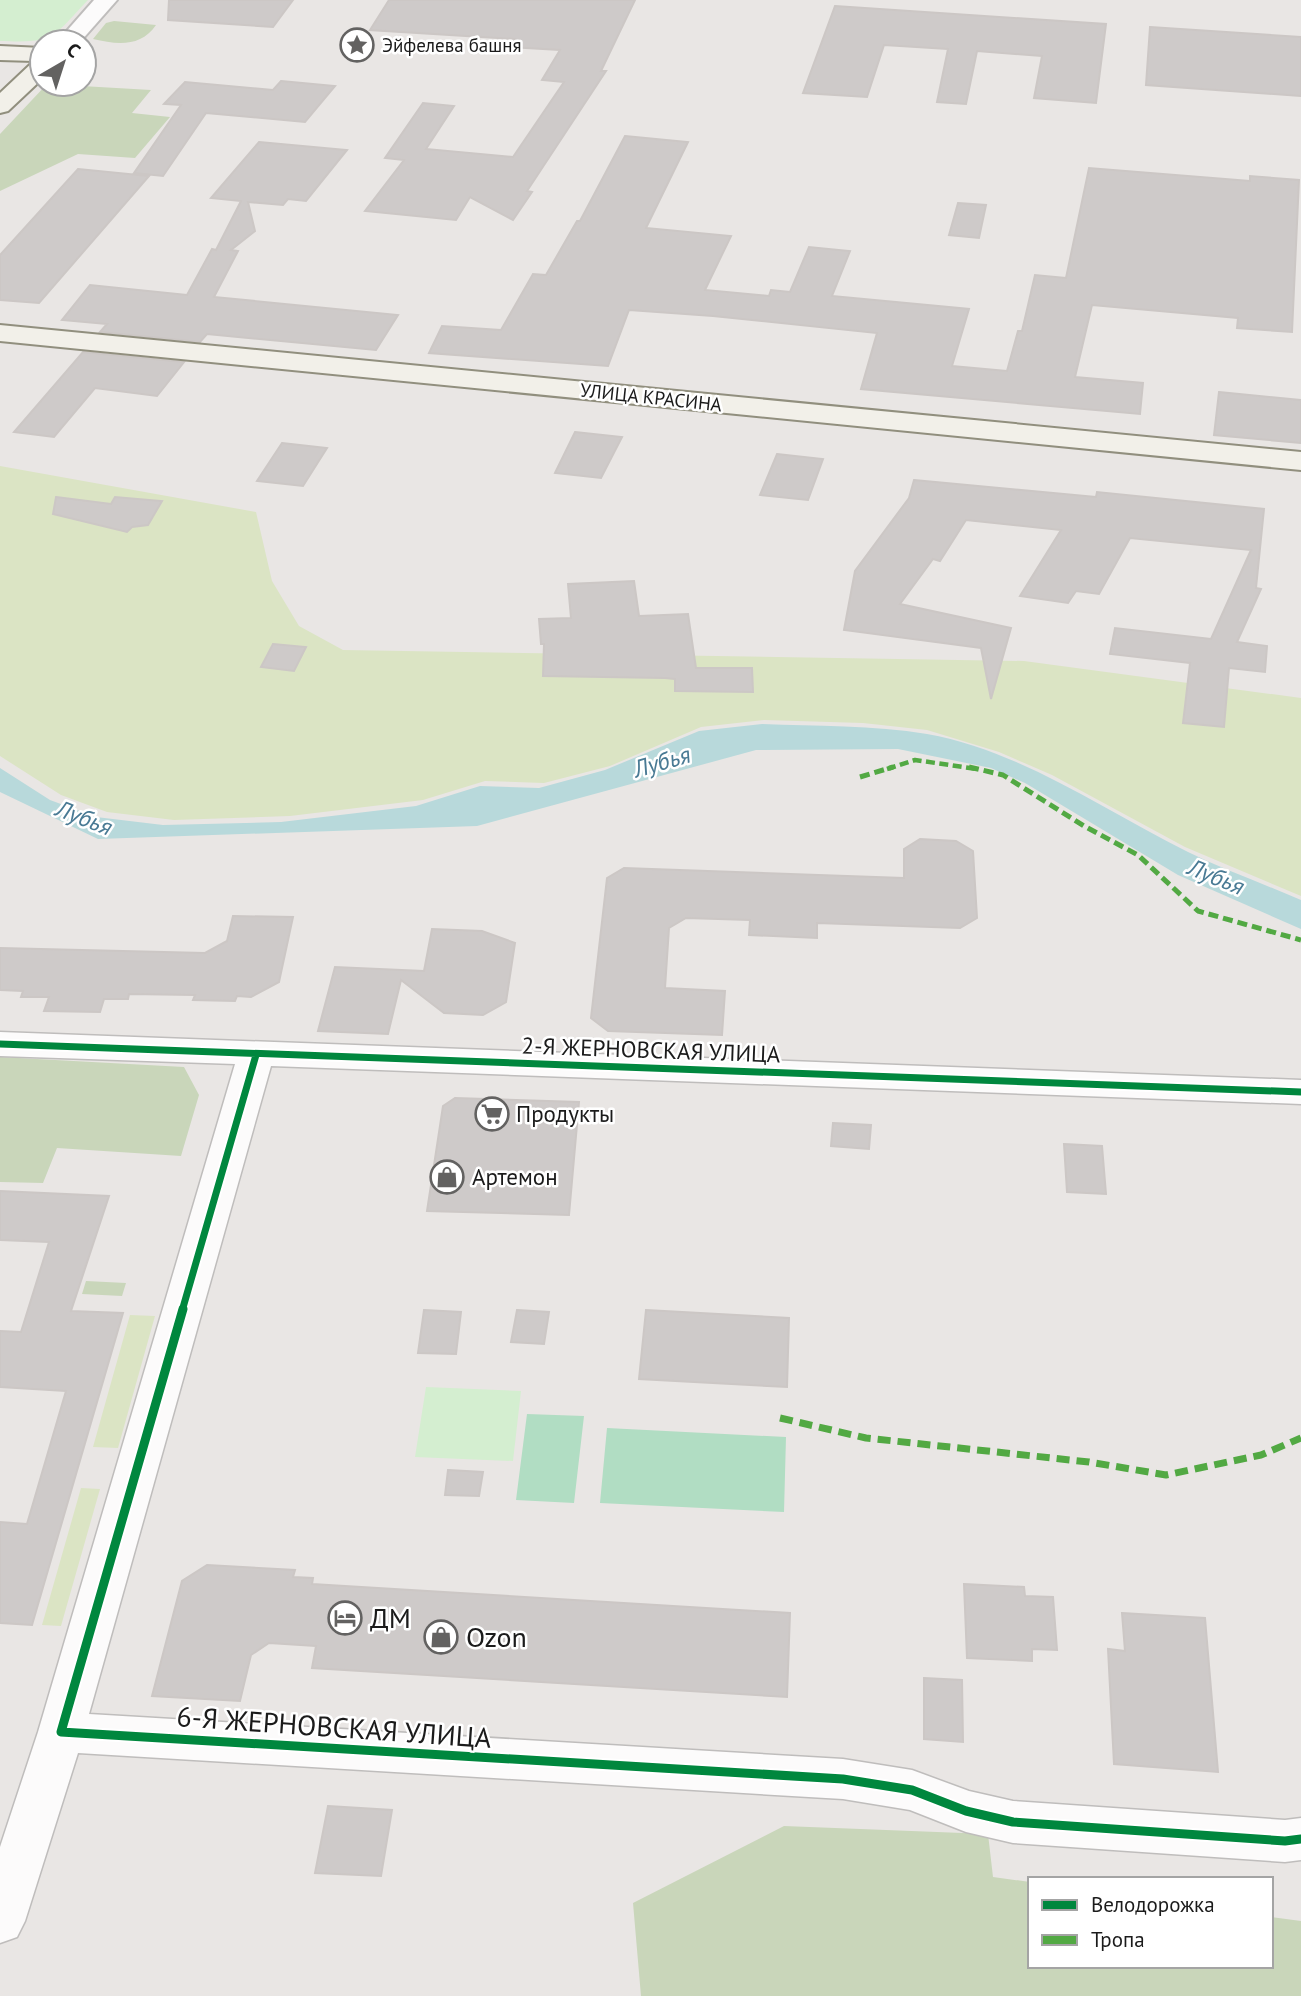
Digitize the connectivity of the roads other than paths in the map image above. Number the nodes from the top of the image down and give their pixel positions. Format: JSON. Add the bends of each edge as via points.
{"nodes":[{"id":1,"x":106,"y":0,"type":"edge"},
{"id":2,"x":81,"y":28,"type":"edge"},
{"id":3,"x":0,"y":53,"type":"edge"},
{"id":4,"x":28,"y":54,"type":"edge"},
{"id":5,"x":28,"y":79,"type":"edge"},
{"id":6,"x":0,"y":106,"type":"edge"},
{"id":7,"x":0,"y":333,"type":"edge"},
{"id":8,"x":1301,"y":461,"type":"edge"},
{"id":9,"x":0,"y":1044,"type":"edge"},
{"id":10,"x":256,"y":1055,"type":"junction"},
{"id":11,"x":1301,"y":1092,"type":"edge"},
{"id":12,"x":61,"y":1732,"type":"junction"},
{"id":13,"x":1301,"y":1839,"type":"edge"},
{"id":14,"x":0,"y":1921,"type":"edge"}],
"edges":[{"from":1,"to":2,"type":"street"},
{"from":3,"to":4,"type":"main road"},
{"from":5,"to":6,"type":"main road"},
{"from":7,"to":8,"type":"main road","name":"УЛИЦА КРАСИНА"},
{"from":9,"to":10,"type":"street","name":"2-Я ЖЕРНОВСКАЯ УЛИЦА"},
{"from":10,"to":11,"type":"street","name":"2-Я ЖЕРНОВСКАЯ УЛИЦА"},
{"from":10,"to":12,"type":"street"},
{"from":12,"to":13,"type":"street","name":"6-Я ЖЕРНОВСКАЯ УЛИЦА","via":[[843,1779],[912,1790],[966,1811],[1013,1822]]},
{"from":12,"to":14,"type":"street"}]}
